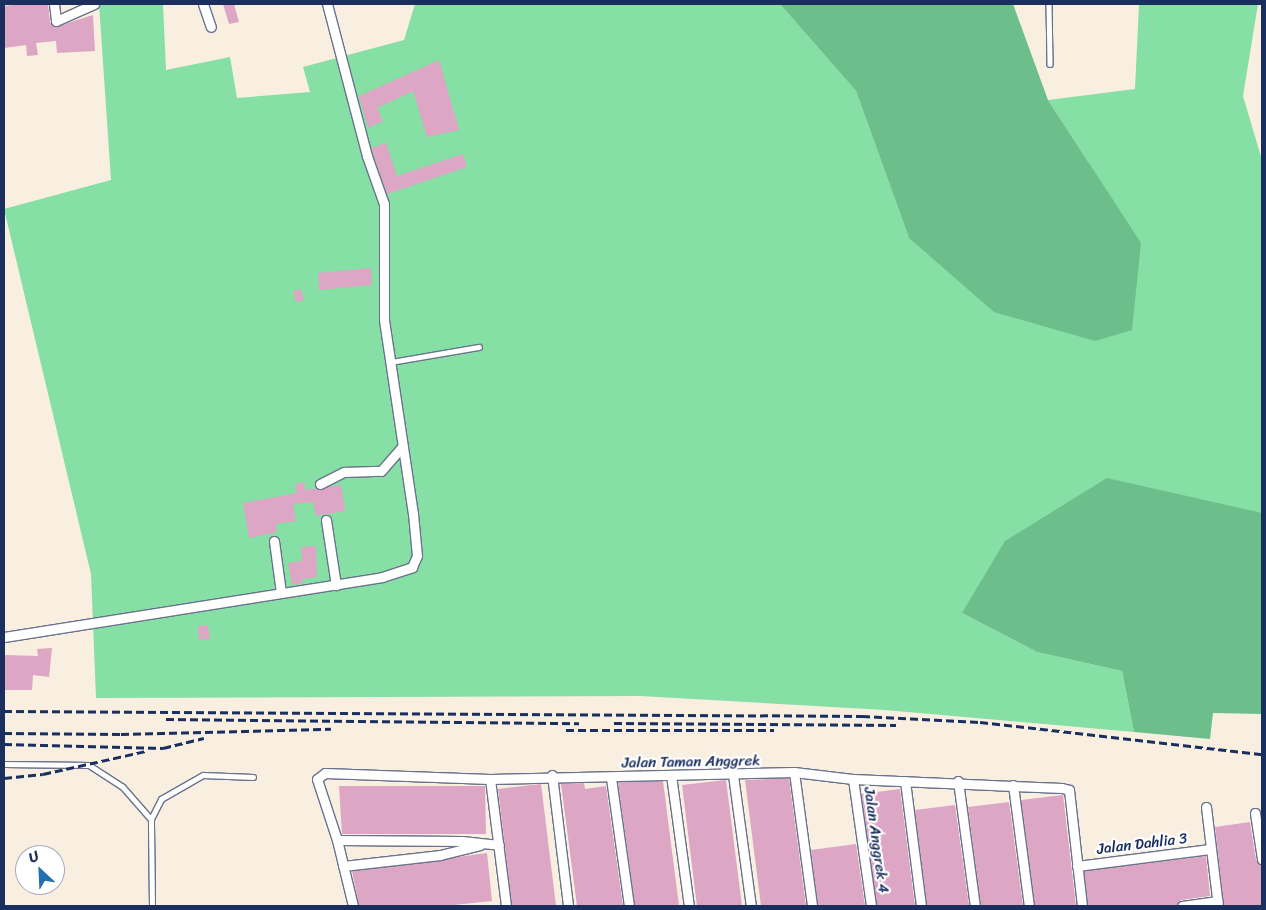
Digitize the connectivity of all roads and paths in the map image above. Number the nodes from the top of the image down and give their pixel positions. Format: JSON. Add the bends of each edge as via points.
{"nodes":[{"id":1,"x":54,"y":4,"type":"edge"},
{"id":2,"x":94,"y":4,"type":"edge"},
{"id":3,"x":203,"y":4,"type":"edge"},
{"id":4,"x":327,"y":4,"type":"edge"},
{"id":5,"x":1049,"y":4,"type":"edge"},
{"id":6,"x":211,"y":27,"type":"dead end"},
{"id":7,"x":1050,"y":64,"type":"dead end"},
{"id":8,"x":479,"y":347,"type":"dead end"},
{"id":9,"x":390,"y":362,"type":"junction"},
{"id":10,"x":403,"y":446,"type":"junction"},
{"id":11,"x":320,"y":484,"type":"dead end"},
{"id":12,"x":326,"y":520,"type":"dead end"},
{"id":13,"x":274,"y":542,"type":"dead end"},
{"id":14,"x":336,"y":585,"type":"junction"},
{"id":15,"x":281,"y":594,"type":"junction"},
{"id":16,"x":4,"y":637,"type":"edge"},
{"id":17,"x":4,"y":764,"type":"edge"},
{"id":18,"x":794,"y":772,"type":"junction"},
{"id":19,"x":552,"y":775,"type":"junction"},
{"id":20,"x":733,"y":775,"type":"junction"},
{"id":21,"x":671,"y":776,"type":"junction"},
{"id":22,"x":253,"y":777,"type":"dead end"},
{"id":23,"x":611,"y":778,"type":"junction"},
{"id":24,"x":490,"y":779,"type":"junction"},
{"id":25,"x":853,"y":779,"type":"junction"},
{"id":26,"x":905,"y":781,"type":"junction"},
{"id":27,"x":958,"y":781,"type":"junction"},
{"id":28,"x":1013,"y":785,"type":"junction"},
{"id":29,"x":1206,"y":807,"type":"dead end"},
{"id":30,"x":1255,"y":813,"type":"dead end"},
{"id":31,"x":151,"y":819,"type":"junction"},
{"id":32,"x":337,"y":840,"type":"junction"},
{"id":33,"x":480,"y":845,"type":"junction"},
{"id":34,"x":499,"y":845,"type":"junction"},
{"id":35,"x":1210,"y":849,"type":"junction"},
{"id":36,"x":1262,"y":859,"type":"edge"},
{"id":37,"x":343,"y":866,"type":"junction"},
{"id":38,"x":1077,"y":866,"type":"junction"},
{"id":39,"x":1218,"y":904,"type":"edge"},
{"id":40,"x":152,"y":906,"type":"edge"},
{"id":41,"x":353,"y":906,"type":"edge"},
{"id":42,"x":502,"y":906,"type":"edge"},
{"id":43,"x":506,"y":906,"type":"edge"},
{"id":44,"x":568,"y":906,"type":"edge"},
{"id":45,"x":629,"y":906,"type":"edge"},
{"id":46,"x":689,"y":906,"type":"edge"},
{"id":47,"x":751,"y":906,"type":"edge"},
{"id":48,"x":812,"y":906,"type":"edge"},
{"id":49,"x":871,"y":906,"type":"edge"},
{"id":50,"x":921,"y":906,"type":"edge"},
{"id":51,"x":975,"y":906,"type":"edge"},
{"id":52,"x":1029,"y":906,"type":"edge"},
{"id":53,"x":1082,"y":906,"type":"edge"},
{"id":54,"x":1182,"y":906,"type":"edge"}],
"edges":[{"from":1,"to":2,"type":"street","via":[[56,21]]},
{"from":3,"to":6,"type":"street"},
{"from":4,"to":9,"type":"street","via":[[367,156],[384,204],[382,290]]},
{"from":5,"to":7,"type":"lane"},
{"from":8,"to":9,"type":"lane"},
{"from":9,"to":10,"type":"street"},
{"from":10,"to":11,"type":"street","via":[[381,471],[344,472]]},
{"from":10,"to":14,"type":"street","via":[[416,560],[412,567],[401,572]]},
{"from":12,"to":14,"type":"street"},
{"from":13,"to":15,"type":"street"},
{"from":14,"to":15,"type":"street"},
{"from":15,"to":16,"type":"street"},
{"from":17,"to":31,"type":"lane","via":[[89,765],[123,787]]},
{"from":18,"to":20,"type":"street","name":"Jalan Taman Anggrek"},
{"from":18,"to":25,"type":"street","name":"Jalan Taman Anggrek"},
{"from":18,"to":48,"type":"street"},
{"from":19,"to":23,"type":"street","name":"Jalan Taman Anggrek"},
{"from":19,"to":24,"type":"street","name":"Jalan Taman Anggrek"},
{"from":19,"to":44,"type":"street"},
{"from":20,"to":21,"type":"street","name":"Jalan Taman Anggrek"},
{"from":20,"to":47,"type":"street"},
{"from":21,"to":23,"type":"street","name":"Jalan Taman Anggrek"},
{"from":21,"to":46,"type":"street"},
{"from":22,"to":31,"type":"lane","via":[[203,775],[160,799]]},
{"from":23,"to":45,"type":"street"},
{"from":24,"to":32,"type":"street","name":"Jalan Taman Anggrek","via":[[325,773],[317,779]]},
{"from":24,"to":34,"type":"street"},
{"from":25,"to":26,"type":"street","name":"Jalan Taman Anggrek"},
{"from":25,"to":49,"type":"street","name":"Jalan Anggrek 4"},
{"from":26,"to":27,"type":"street","name":"Jalan Taman Anggrek"},
{"from":26,"to":50,"type":"street"},
{"from":27,"to":28,"type":"street","name":"Jalan Taman Anggrek"},
{"from":27,"to":51,"type":"street"},
{"from":28,"to":38,"type":"street","name":"Jalan Taman Anggrek","via":[[1069,790]]},
{"from":28,"to":52,"type":"street"},
{"from":29,"to":35,"type":"street"},
{"from":30,"to":36,"type":"street"},
{"from":31,"to":40,"type":"lane"},
{"from":32,"to":33,"type":"street","via":[[462,841]]},
{"from":32,"to":37,"type":"street"},
{"from":33,"to":34,"type":"street"},
{"from":33,"to":37,"type":"street","via":[[440,855]]},
{"from":34,"to":43,"type":"street"},
{"from":35,"to":38,"type":"street","name":"Jalan Dahlia 3"},
{"from":35,"to":39,"type":"street"},
{"from":37,"to":41,"type":"street"},
{"from":38,"to":53,"type":"street"},
{"from":39,"to":54,"type":"street"},
{"from":42,"to":43,"type":"street"}]}
